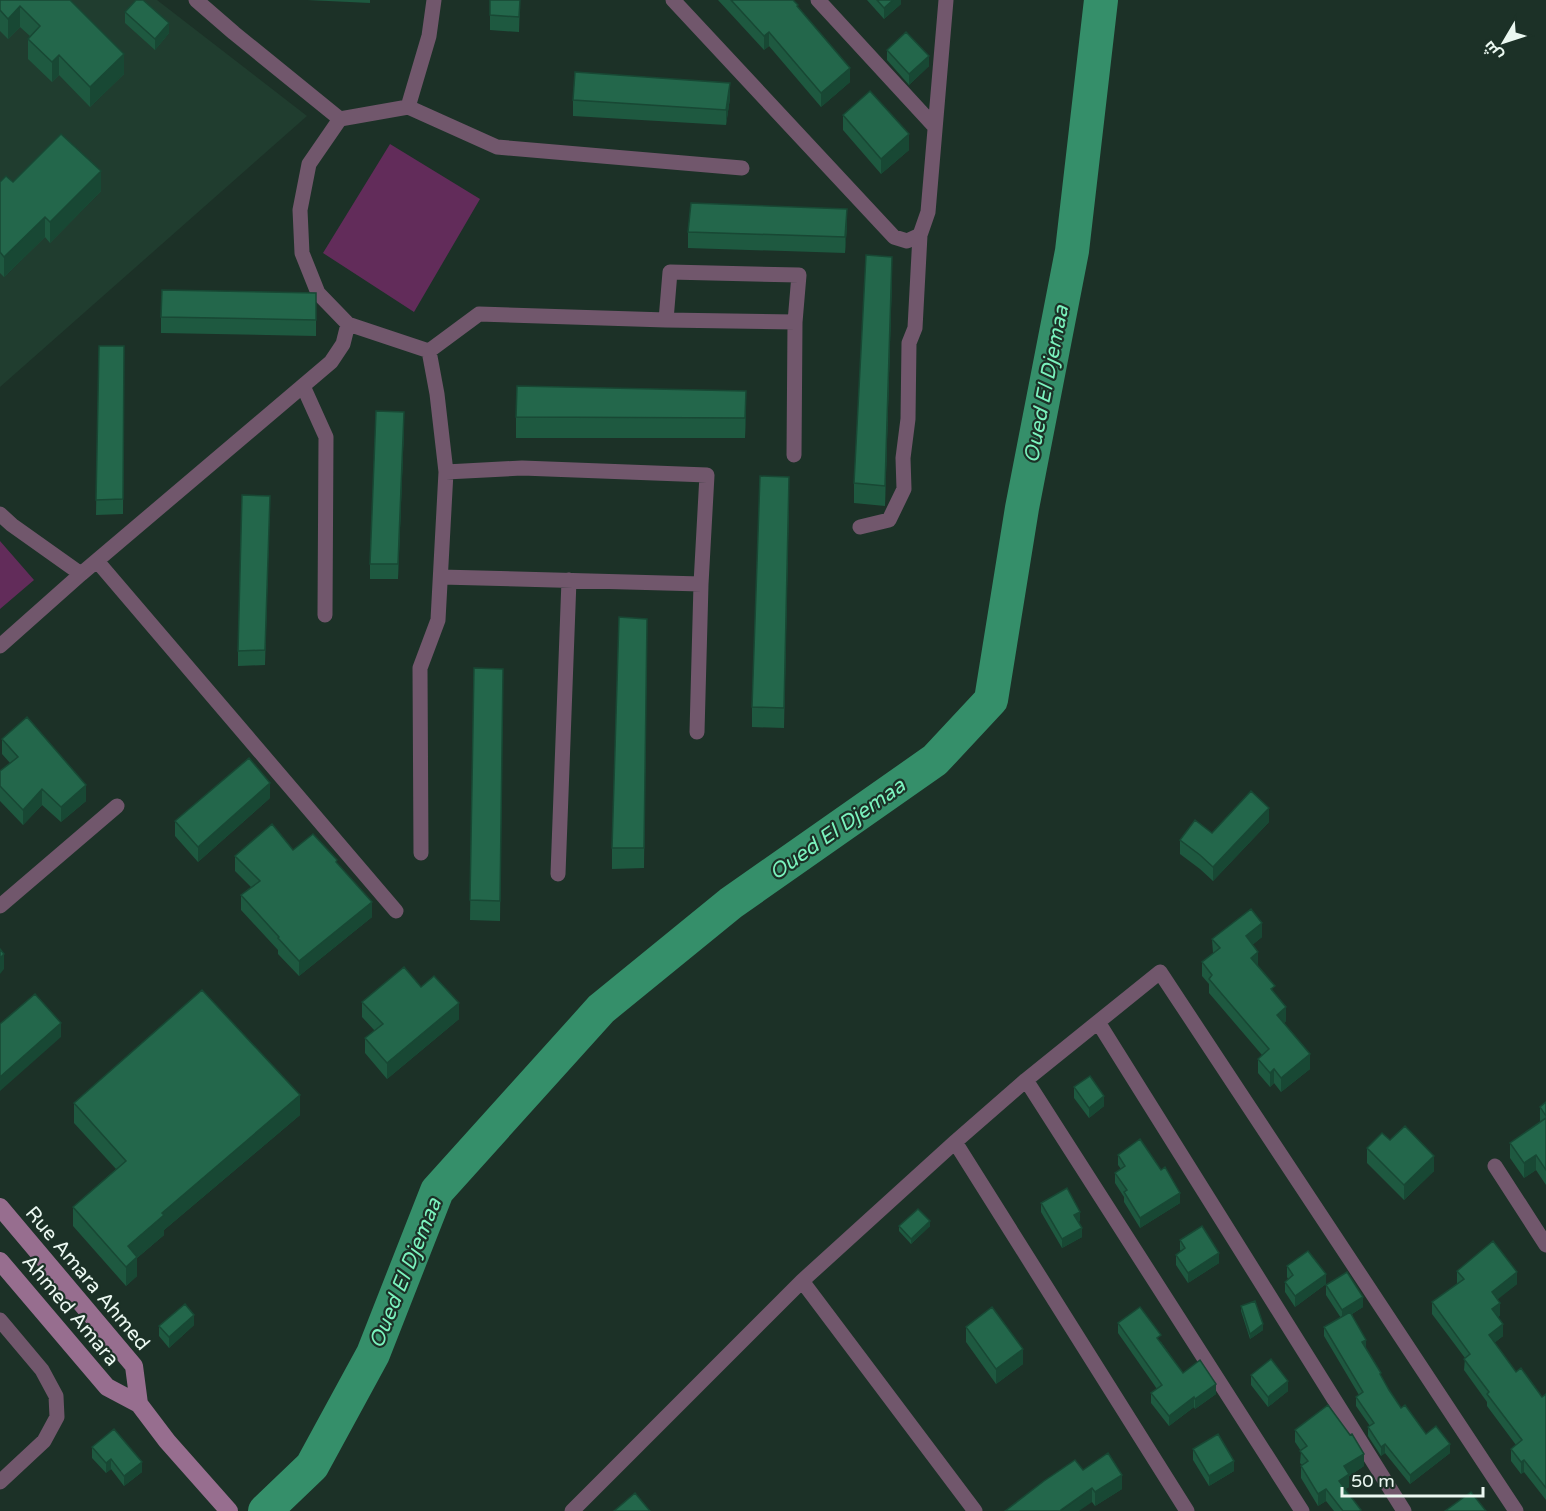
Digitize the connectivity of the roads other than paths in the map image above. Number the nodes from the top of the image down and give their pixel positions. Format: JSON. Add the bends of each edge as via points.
{"nodes":[{"id":1,"x":196,"y":0,"type":"edge"},
{"id":2,"x":434,"y":0,"type":"edge"},
{"id":3,"x":673,"y":0,"type":"edge"},
{"id":4,"x":818,"y":0,"type":"edge"},
{"id":5,"x":946,"y":0,"type":"edge"},
{"id":6,"x":408,"y":106,"type":"junction"},
{"id":7,"x":340,"y":119,"type":"junction"},
{"id":8,"x":935,"y":127,"type":"junction"},
{"id":9,"x":742,"y":168,"type":"dead end"},
{"id":10,"x":920,"y":235,"type":"junction"},
{"id":11,"x":666,"y":320,"type":"junction"},
{"id":12,"x":795,"y":322,"type":"junction"},
{"id":13,"x":348,"y":324,"type":"junction"},
{"id":14,"x":429,"y":351,"type":"junction"},
{"id":15,"x":303,"y":386,"type":"junction"},
{"id":16,"x":794,"y":455,"type":"dead end"},
{"id":17,"x":446,"y":472,"type":"junction"},
{"id":18,"x":0,"y":514,"type":"edge"},
{"id":19,"x":860,"y":527,"type":"dead end"},
{"id":20,"x":97,"y":561,"type":"junction"},
{"id":21,"x":81,"y":574,"type":"junction"},
{"id":22,"x":441,"y":577,"type":"junction"},
{"id":23,"x":569,"y":579,"type":"junction"},
{"id":24,"x":701,"y":584,"type":"junction"},
{"id":25,"x":325,"y":615,"type":"dead end"},
{"id":26,"x":0,"y":646,"type":"edge"},
{"id":27,"x":697,"y":732,"type":"dead end"},
{"id":28,"x":117,"y":806,"type":"dead end"},
{"id":29,"x":421,"y":854,"type":"dead end"},
{"id":30,"x":558,"y":874,"type":"dead end"},
{"id":31,"x":0,"y":906,"type":"edge"},
{"id":32,"x":396,"y":911,"type":"dead end"},
{"id":33,"x":1098,"y":1022,"type":"junction"},
{"id":34,"x":1026,"y":1080,"type":"junction"},
{"id":35,"x":955,"y":1142,"type":"junction"},
{"id":36,"x":1495,"y":1166,"type":"dead end"},
{"id":37,"x":0,"y":1207,"type":"edge"},
{"id":38,"x":1546,"y":1245,"type":"edge"},
{"id":39,"x":0,"y":1261,"type":"edge"},
{"id":40,"x":802,"y":1281,"type":"junction"},
{"id":41,"x":0,"y":1320,"type":"edge"},
{"id":42,"x":139,"y":1404,"type":"junction"},
{"id":43,"x":0,"y":1482,"type":"edge"},
{"id":44,"x":229,"y":1511,"type":"edge"},
{"id":45,"x":572,"y":1511,"type":"edge"},
{"id":46,"x":975,"y":1511,"type":"edge"},
{"id":47,"x":1187,"y":1511,"type":"edge"},
{"id":48,"x":1302,"y":1511,"type":"edge"},
{"id":49,"x":1404,"y":1511,"type":"edge"},
{"id":50,"x":1515,"y":1511,"type":"edge"}],
"edges":[{"from":1,"to":7,"type":"street"},
{"from":2,"to":6,"type":"street","via":[[429,36]]},
{"from":3,"to":10,"type":"street","via":[[894,237],[908,241]]},
{"from":4,"to":8,"type":"street"},
{"from":5,"to":8,"type":"street"},
{"from":6,"to":7,"type":"street"},
{"from":6,"to":9,"type":"street","via":[[497,147]]},
{"from":7,"to":13,"type":"street","via":[[309,164],[300,210],[302,253],[318,293]]},
{"from":8,"to":10,"type":"street","via":[[928,212]]},
{"from":10,"to":19,"type":"street","via":[[915,328],[909,343],[904,489],[889,520]]},
{"from":11,"to":12,"type":"street"},
{"from":11,"to":12,"type":"street","via":[[670,272],[682,272],[799,275]]},
{"from":11,"to":14,"type":"street","via":[[479,314]]},
{"from":12,"to":16,"type":"street"},
{"from":13,"to":14,"type":"street"},
{"from":13,"to":15,"type":"street","via":[[343,344],[331,362]]},
{"from":14,"to":17,"type":"street"},
{"from":15,"to":20,"type":"street"},
{"from":15,"to":25,"type":"street","via":[[326,437]]},
{"from":17,"to":22,"type":"street"},
{"from":17,"to":24,"type":"street","via":[[522,468],[707,475]]},
{"from":18,"to":21,"type":"street"},
{"from":20,"to":21,"type":"street"},
{"from":20,"to":32,"type":"street"},
{"from":21,"to":26,"type":"street"},
{"from":22,"to":23,"type":"street"},
{"from":22,"to":29,"type":"street","via":[[438,620],[420,668]]},
{"from":23,"to":24,"type":"street"},
{"from":23,"to":30,"type":"street"},
{"from":24,"to":27,"type":"street"},
{"from":28,"to":31,"type":"street"},
{"from":33,"to":34,"type":"street"},
{"from":33,"to":49,"type":"street"},
{"from":33,"to":50,"type":"street","via":[[1160,972]]},
{"from":34,"to":35,"type":"street"},
{"from":34,"to":48,"type":"street"},
{"from":35,"to":40,"type":"street"},
{"from":35,"to":47,"type":"street"},
{"from":36,"to":38,"type":"street"},
{"from":37,"to":42,"type":"street","name":"Rue Amara Ahmed","via":[[134,1366]]},
{"from":39,"to":42,"type":"street","name":"Ahmed Amara","via":[[107,1388]]},
{"from":40,"to":45,"type":"street"},
{"from":40,"to":46,"type":"street"},
{"from":41,"to":43,"type":"street","via":[[42,1370],[56,1396],[57,1418],[44,1441]]},
{"from":42,"to":44,"type":"street","name":"Rue Amara Ahmed"}]}
